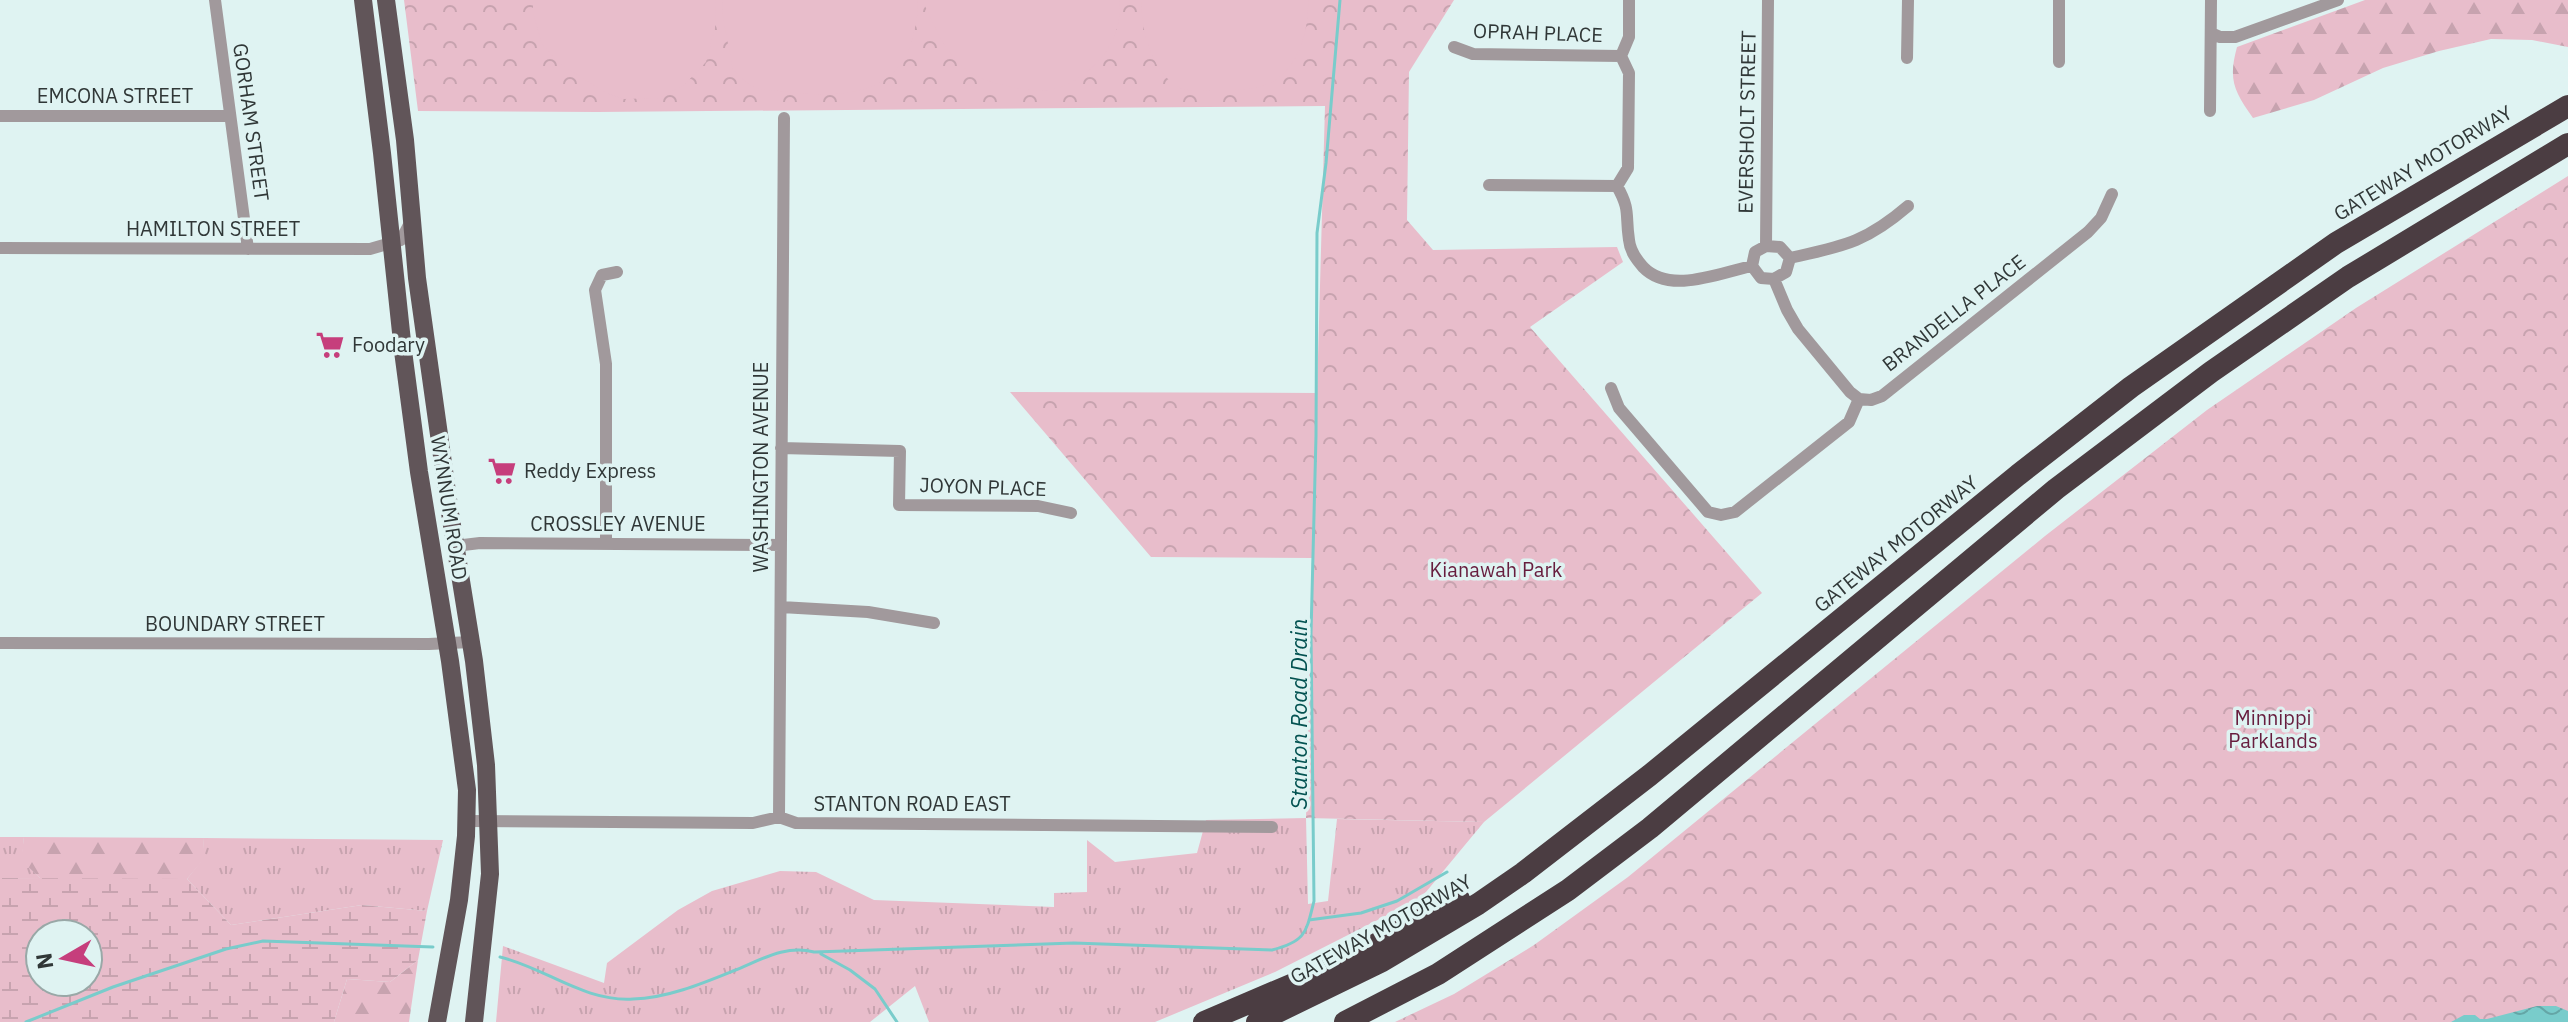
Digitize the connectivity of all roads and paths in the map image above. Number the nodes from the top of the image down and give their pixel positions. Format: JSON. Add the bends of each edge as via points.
{"nodes":[{"id":1,"x":215,"y":0,"type":"edge"},
{"id":2,"x":363,"y":0,"type":"edge"},
{"id":3,"x":1629,"y":0,"type":"edge"},
{"id":4,"x":1768,"y":0,"type":"edge"},
{"id":5,"x":1908,"y":0,"type":"edge"},
{"id":6,"x":2059,"y":0,"type":"edge"},
{"id":7,"x":2211,"y":0,"type":"edge"},
{"id":8,"x":2338,"y":0,"type":"edge"},
{"id":9,"x":386,"y":4,"type":"edge"},
{"id":10,"x":366,"y":27,"type":"junction"},
{"id":11,"x":2211,"y":33,"type":"junction"},
{"id":12,"x":1454,"y":47,"type":"dead end"},
{"id":13,"x":1621,"y":56,"type":"junction"},
{"id":14,"x":1907,"y":58,"type":"dead end"},
{"id":15,"x":2059,"y":62,"type":"dead end"},
{"id":16,"x":2568,"y":106,"type":"edge"},
{"id":17,"x":2210,"y":111,"type":"dead end"},
{"id":18,"x":0,"y":116,"type":"edge"},
{"id":19,"x":230,"y":116,"type":"junction"},
{"id":20,"x":784,"y":118,"type":"dead end"},
{"id":21,"x":2568,"y":144,"type":"edge"},
{"id":22,"x":1489,"y":185,"type":"dead end"},
{"id":23,"x":1617,"y":186,"type":"junction"},
{"id":24,"x":2112,"y":194,"type":"dead end"},
{"id":25,"x":1908,"y":206,"type":"dead end"},
{"id":26,"x":411,"y":220,"type":"junction"},
{"id":27,"x":390,"y":245,"type":"junction"},
{"id":28,"x":1766,"y":246,"type":"junction"},
{"id":29,"x":0,"y":248,"type":"edge"},
{"id":30,"x":248,"y":249,"type":"junction"},
{"id":31,"x":1790,"y":258,"type":"junction"},
{"id":32,"x":1752,"y":266,"type":"junction"},
{"id":33,"x":617,"y":272,"type":"dead end"},
{"id":34,"x":1774,"y":279,"type":"junction"},
{"id":35,"x":1611,"y":388,"type":"dead end"},
{"id":36,"x":1859,"y":399,"type":"junction"},
{"id":37,"x":781,"y":448,"type":"junction"},
{"id":38,"x":1071,"y":513,"type":"dead end"},
{"id":39,"x":606,"y":544,"type":"junction"},
{"id":40,"x":781,"y":545,"type":"junction"},
{"id":41,"x":455,"y":546,"type":"junction"},
{"id":42,"x":781,"y":607,"type":"junction"},
{"id":43,"x":934,"y":623,"type":"dead end"},
{"id":44,"x":471,"y":642,"type":"junction"},
{"id":45,"x":0,"y":643,"type":"edge"},
{"id":46,"x":447,"y":643,"type":"junction"},
{"id":47,"x":779,"y":817,"type":"junction"},
{"id":48,"x":467,"y":821,"type":"junction"},
{"id":49,"x":490,"y":821,"type":"junction"},
{"id":50,"x":1272,"y":827,"type":"dead end"},
{"id":51,"x":1545,"y":854,"type":"junction"},
{"id":52,"x":437,"y":1022,"type":"edge"},
{"id":53,"x":474,"y":1022,"type":"edge"},
{"id":54,"x":1204,"y":1022,"type":"edge"},
{"id":55,"x":1257,"y":1022,"type":"edge"},
{"id":56,"x":1345,"y":1022,"type":"edge"}],
"edges":[{"from":1,"to":19,"type":"street","name":"GORHAM STREET"},
{"from":2,"to":10,"type":"main road","name":"WYNNUM ROAD"},
{"from":3,"to":13,"type":"street","via":[[1629,37]]},
{"from":4,"to":28,"type":"street","name":"EVERSHOLT STREET"},
{"from":5,"to":14,"type":"street"},
{"from":6,"to":15,"type":"street"},
{"from":7,"to":11,"type":"street"},
{"from":8,"to":11,"type":"street","via":[[2235,37]]},
{"from":9,"to":10,"type":"main road","via":[[376,9]]},
{"from":9,"to":26,"type":"main road","name":"WYNNUM ROAD"},
{"from":10,"to":27,"type":"main road","name":"WYNNUM ROAD"},
{"from":11,"to":17,"type":"street"},
{"from":12,"to":13,"type":"street","name":"OPRAH PLACE","via":[[1473,54]]},
{"from":13,"to":23,"type":"street","via":[[1629,73],[1628,168]]},
{"from":16,"to":51,"type":"highway","name":"GATEWAY MOTORWAY","via":[[2336,243],[2131,387]]},
{"from":18,"to":19,"type":"street","name":"EMCONA STREET"},
{"from":19,"to":30,"type":"street","name":"GORHAM STREET"},
{"from":20,"to":37,"type":"street","name":"WASHINGTON AVENUE"},
{"from":21,"to":56,"type":"highway","via":[[2348,277],[2199,380],[2056,489],[1580,881],[1438,974]]},
{"from":22,"to":23,"type":"street"},
{"from":23,"to":32,"type":"street","via":[[1628,205],[1629,242],[1647,271],[1681,282]]},
{"from":24,"to":36,"type":"street","name":"BRANDELLA PLACE","via":[[2088,232],[1882,396]]},
{"from":25,"to":31,"type":"street","via":[[1862,239]]},
{"from":26,"to":27,"type":"street","via":[[401,240]]},
{"from":26,"to":41,"type":"main road","name":"WYNNUM ROAD"},
{"from":27,"to":30,"type":"street","name":"HAMILTON STREET","via":[[361,250]]},
{"from":27,"to":46,"type":"main road","name":"WYNNUM ROAD"},
{"from":28,"to":31,"type":"street","via":[[1780,247]]},
{"from":28,"to":32,"type":"street","via":[[1755,252]]},
{"from":29,"to":30,"type":"street","name":"HAMILTON STREET"},
{"from":31,"to":34,"type":"street","via":[[1786,272]]},
{"from":32,"to":34,"type":"street","via":[[1761,278]]},
{"from":33,"to":39,"type":"street","via":[[602,275],[595,290],[606,364]]},
{"from":34,"to":36,"type":"street","via":[[1798,329]]},
{"from":35,"to":36,"type":"street","via":[[1619,408],[1708,512],[1721,515],[1735,512],[1849,422]]},
{"from":37,"to":38,"type":"street","name":"JOYON PLACE","via":[[900,451],[899,505],[1038,506]]},
{"from":37,"to":40,"type":"street","name":"WASHINGTON AVENUE"},
{"from":39,"to":40,"type":"street","name":"CROSSLEY AVENUE"},
{"from":39,"to":41,"type":"street","name":"CROSSLEY AVENUE"},
{"from":40,"to":42,"type":"street","name":"WASHINGTON AVENUE"},
{"from":41,"to":44,"type":"main road","name":"WYNNUM ROAD"},
{"from":42,"to":43,"type":"street","via":[[868,612]]},
{"from":42,"to":47,"type":"street","name":"WASHINGTON AVENUE"},
{"from":44,"to":46,"type":"street","name":"BOUNDARY STREET"},
{"from":44,"to":49,"type":"main road","name":"WYNNUM ROAD"},
{"from":45,"to":46,"type":"street","name":"BOUNDARY STREET"},
{"from":46,"to":48,"type":"main road","name":"WYNNUM ROAD","via":[[465,767]]},
{"from":47,"to":49,"type":"street","name":"STANTON ROAD EAST","via":[[753,823]]},
{"from":47,"to":50,"type":"street","name":"STANTON ROAD EAST","via":[[796,823]]},
{"from":48,"to":49,"type":"street","name":"STANTON ROAD EAST"},
{"from":48,"to":52,"type":"main road","name":"WYNNUM ROAD","via":[[454,936]]},
{"from":49,"to":53,"type":"main road","name":"WYNNUM ROAD","via":[[489,895]]},
{"from":51,"to":54,"type":"highway","via":[[1524,857],[1338,965]]},
{"from":51,"to":55,"type":"highway","name":"GATEWAY MOTORWAY","via":[[1421,939]]}]}
